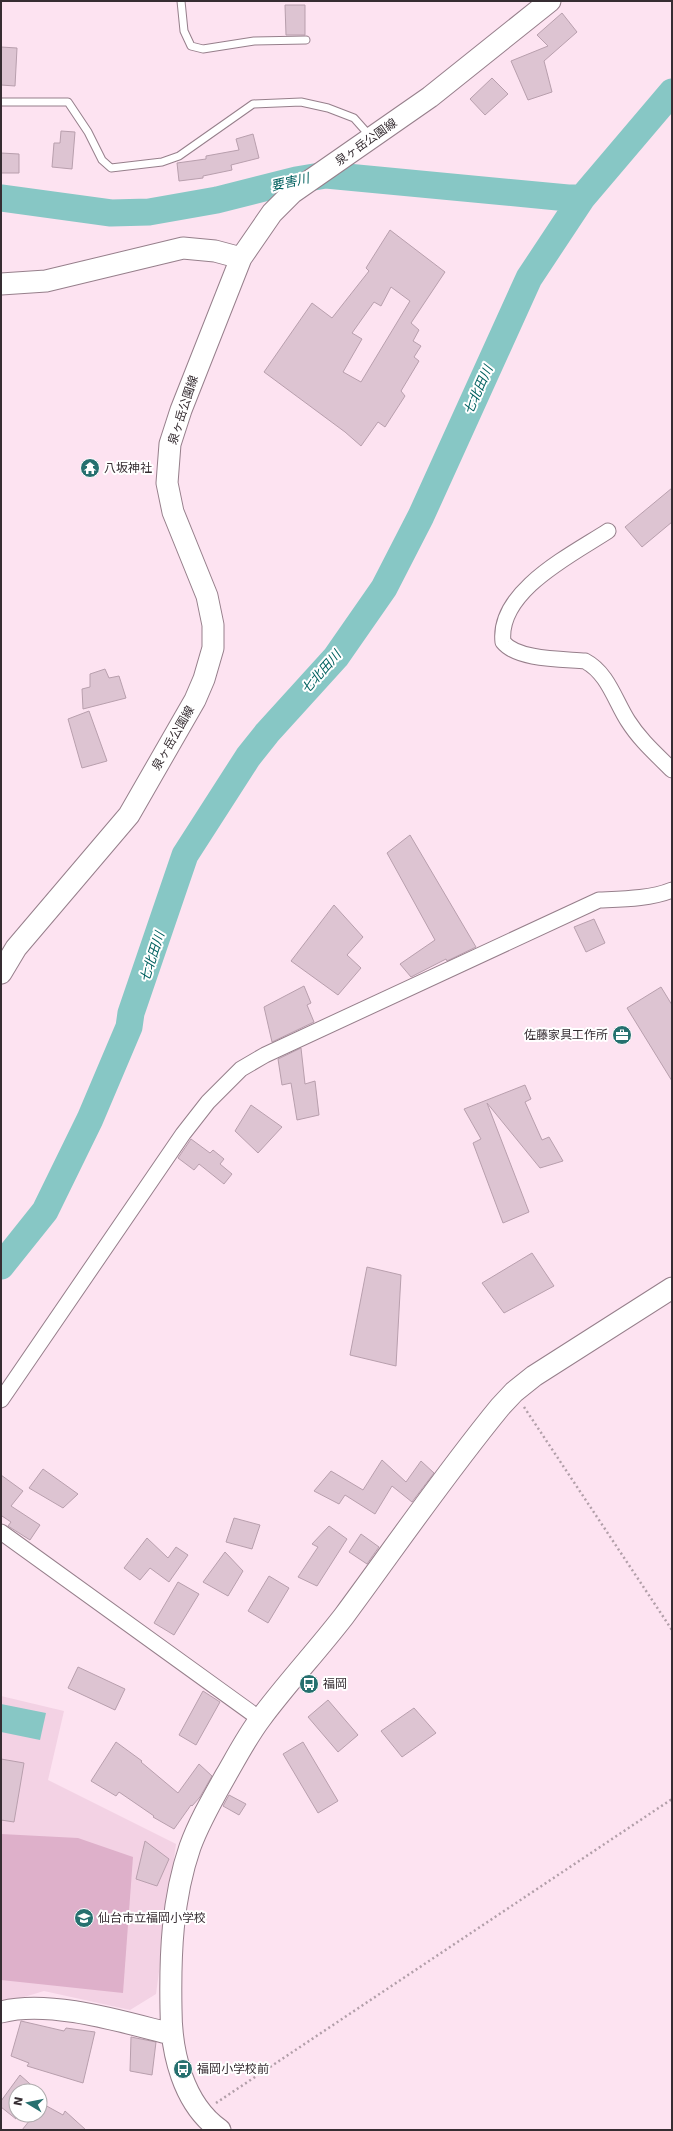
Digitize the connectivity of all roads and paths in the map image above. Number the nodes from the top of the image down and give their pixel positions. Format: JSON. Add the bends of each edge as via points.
{"nodes":[{"id":1,"x":181,"y":1,"type":"edge"},
{"id":2,"x":550,"y":1,"type":"edge"},
{"id":3,"x":306,"y":40,"type":"dead end"},
{"id":4,"x":1,"y":102,"type":"edge"},
{"id":5,"x":372,"y":138,"type":"junction"},
{"id":6,"x":240,"y":258,"type":"junction"},
{"id":7,"x":1,"y":284,"type":"edge"},
{"id":8,"x":608,"y":531,"type":"dead end"},
{"id":9,"x":672,"y":770,"type":"edge"},
{"id":10,"x":672,"y":890,"type":"edge"},
{"id":11,"x":1,"y":973,"type":"edge"},
{"id":12,"x":672,"y":1288,"type":"edge"},
{"id":13,"x":514,"y":1392,"type":"junction"},
{"id":14,"x":1,"y":1400,"type":"edge"},
{"id":15,"x":1,"y":1532,"type":"edge"},
{"id":16,"x":672,"y":1630,"type":"edge"},
{"id":17,"x":260,"y":1719,"type":"junction"},
{"id":18,"x":672,"y":1799,"type":"edge"},
{"id":19,"x":1,"y":2012,"type":"edge"},
{"id":20,"x":171,"y":2034,"type":"junction"},
{"id":21,"x":201,"y":2113,"type":"junction"},
{"id":22,"x":220,"y":2130,"type":"edge"}],
"edges":[{"from":1,"to":3,"type":"lane","via":[[184,31],[191,46],[203,49],[254,41]]},
{"from":2,"to":5,"type":"street","name":"泉ヶ岳公園線","via":[[430,97]]},
{"from":4,"to":5,"type":"lane","via":[[68,102],[88,132],[102,160],[111,168],[162,162],[178,156],[253,104],[301,102],[328,108],[354,118]]},
{"from":5,"to":6,"type":"street","name":"泉ヶ岳公園線","via":[[292,193],[272,213]]},
{"from":6,"to":7,"type":"street","via":[[215,250],[183,248],[46,281]]},
{"from":6,"to":11,"type":"street","name":"泉ヶ岳公園線","via":[[170,444],[167,483],[173,512],[207,596],[213,625],[214,648],[204,679],[195,700],[129,815],[16,948]]},
{"from":8,"to":9,"type":"street","via":[[529,586],[506,615],[503,642],[506,647],[521,653],[590,664],[602,674],[628,721],[645,743]]},
{"from":10,"to":14,"type":"street","via":[[662,894],[599,900],[265,1055],[241,1069],[208,1102],[183,1134]]},
{"from":12,"to":13,"type":"street","via":[[534,1376]]},
{"from":13,"to":16,"type":"path"},
{"from":13,"to":17,"type":"street","via":[[484,1426],[323,1644]]},
{"from":15,"to":17,"type":"street"},
{"from":17,"to":20,"type":"street","via":[[217,1792],[191,1846],[184,1868],[170,1964]]},
{"from":18,"to":21,"type":"path"},
{"from":19,"to":20,"type":"street","via":[[22,2008],[68,2011]]},
{"from":20,"to":21,"type":"street","via":[[182,2076]]},
{"from":21,"to":22,"type":"street"}]}
